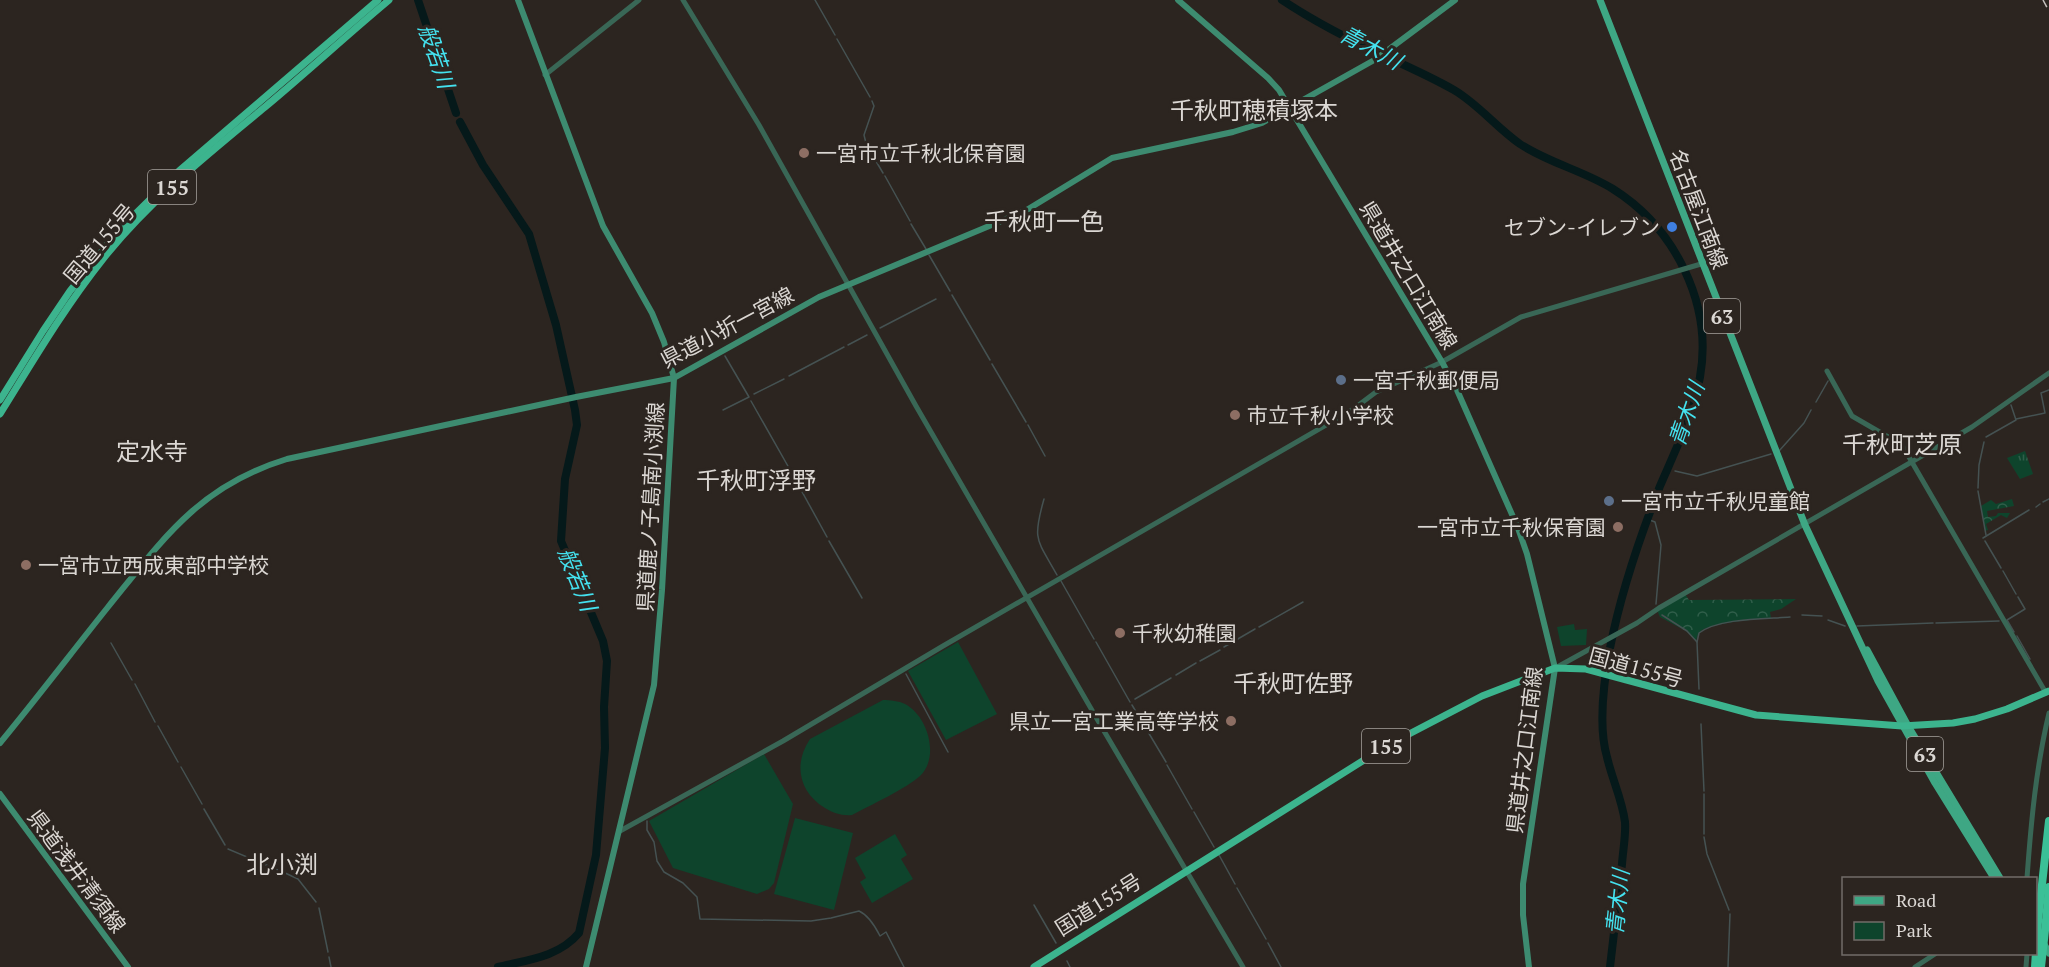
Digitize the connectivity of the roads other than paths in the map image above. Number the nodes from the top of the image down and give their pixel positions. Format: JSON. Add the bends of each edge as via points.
{"nodes":[{"id":1,"x":378,"y":0,"type":"edge"},
{"id":2,"x":389,"y":0,"type":"edge"},
{"id":3,"x":518,"y":0,"type":"edge"},
{"id":4,"x":639,"y":0,"type":"edge"},
{"id":5,"x":683,"y":0,"type":"edge"},
{"id":6,"x":1178,"y":0,"type":"edge"},
{"id":7,"x":1455,"y":0,"type":"edge"},
{"id":8,"x":1600,"y":0,"type":"edge"},
{"id":9,"x":545,"y":75,"type":"junction"},
{"id":10,"x":1290,"y":108,"type":"junction"},
{"id":11,"x":1701,"y":264,"type":"junction"},
{"id":12,"x":849,"y":285,"type":"junction"},
{"id":13,"x":1442,"y":362,"type":"junction"},
{"id":14,"x":1827,"y":371,"type":"dead end"},
{"id":15,"x":2049,"y":373,"type":"edge"},
{"id":16,"x":674,"y":378,"type":"junction"},
{"id":17,"x":0,"y":400,"type":"edge"},
{"id":18,"x":0,"y":414,"type":"edge"},
{"id":19,"x":1912,"y":462,"type":"junction"},
{"id":20,"x":1805,"y":525,"type":"junction"},
{"id":21,"x":1026,"y":597,"type":"junction"},
{"id":22,"x":1554,"y":668,"type":"junction"},
{"id":23,"x":2048,"y":692,"type":"edge"},
{"id":24,"x":2049,"y":713,"type":"edge"},
{"id":25,"x":1905,"y":726,"type":"junction"},
{"id":26,"x":0,"y":743,"type":"edge"},
{"id":27,"x":0,"y":794,"type":"edge"},
{"id":28,"x":2049,"y":821,"type":"edge"},
{"id":29,"x":620,"y":831,"type":"junction"},
{"id":30,"x":1187,"y":871,"type":"junction"},
{"id":31,"x":1993,"y":877,"type":"edge"},
{"id":32,"x":1999,"y":877,"type":"edge"},
{"id":33,"x":2027,"y":877,"type":"edge"},
{"id":34,"x":2049,"y":887,"type":"edge"},
{"id":35,"x":2042,"y":921,"type":"junction"},
{"id":36,"x":2037,"y":934,"type":"edge"},
{"id":37,"x":2037,"y":942,"type":"edge"},
{"id":38,"x":2049,"y":953,"type":"edge"},
{"id":39,"x":2037,"y":954,"type":"edge"},
{"id":40,"x":1933,"y":955,"type":"edge"},
{"id":41,"x":2049,"y":960,"type":"edge"},
{"id":42,"x":128,"y":967,"type":"edge"},
{"id":43,"x":586,"y":967,"type":"edge"},
{"id":44,"x":1026,"y":967,"type":"edge"},
{"id":45,"x":1034,"y":967,"type":"edge"},
{"id":46,"x":1243,"y":967,"type":"edge"},
{"id":47,"x":1529,"y":967,"type":"edge"},
{"id":48,"x":1914,"y":967,"type":"edge"},
{"id":49,"x":2042,"y":967,"type":"edge"}],
"edges":[{"from":1,"to":17,"type":"highway","name":"国道155号","number":"155","via":[[178,171],[120,229],[70,291]]},
{"from":2,"to":18,"type":"highway","name":"国道155号","number":"155","via":[[231,133],[150,208],[86,282]]},
{"from":3,"to":9,"type":"main road","name":"県道鹿ノ子島南小渕線"},
{"from":4,"to":9,"type":"street"},
{"from":5,"to":12,"type":"street"},
{"from":6,"to":10,"type":"main road","name":"県道井之口江南線","via":[[1268,78]]},
{"from":7,"to":10,"type":"main road","name":"県道小折一宮線","via":[[1389,51]]},
{"from":8,"to":11,"type":"main road","name":"名古屋江南線","number":"63"},
{"from":9,"to":16,"type":"main road","name":"県道鹿ノ子島南小渕線","via":[[603,226],[652,314]]},
{"from":10,"to":12,"type":"main road","name":"県道小折一宮線","via":[[1255,126],[1112,158],[1025,212]]},
{"from":10,"to":13,"type":"main road","name":"県道井之口江南線"},
{"from":11,"to":13,"type":"street","via":[[1521,317]]},
{"from":11,"to":20,"type":"main road","name":"名古屋江南線","number":"63"},
{"from":12,"to":16,"type":"main road","name":"県道小折一宮線","via":[[819,297]]},
{"from":12,"to":21,"type":"street"},
{"from":13,"to":21,"type":"street","via":[[1376,392],[1352,410]]},
{"from":13,"to":22,"type":"main road","name":"県道井之口江南線","via":[[1518,528]]},
{"from":14,"to":19,"type":"street","via":[[1852,416],[1902,445]]},
{"from":15,"to":19,"type":"street","via":[[1972,427]]},
{"from":16,"to":26,"type":"main road","name":"県道小折一宮線","via":[[287,459],[244,476],[176,524]]},
{"from":16,"to":29,"type":"main road","name":"県道鹿ノ子島南小渕線","via":[[654,685]]},
{"from":19,"to":20,"type":"street"},
{"from":19,"to":23,"type":"street"},
{"from":20,"to":22,"type":"street"},
{"from":20,"to":25,"type":"main road","name":"名古屋江南線","number":"63"},
{"from":21,"to":29,"type":"street","via":[[783,741]]},
{"from":21,"to":30,"type":"street"},
{"from":22,"to":25,"type":"highway","name":"国道155号","number":"155","via":[[1586,669],[1756,715]]},
{"from":22,"to":30,"type":"highway","name":"国道155号","number":"155","via":[[1482,696],[1388,745]]},
{"from":22,"to":47,"type":"main road","name":"県道井之口江南線","via":[[1523,884]]},
{"from":23,"to":25,"type":"highway","name":"国道155号","number":"155","via":[[1975,719]]},
{"from":24,"to":33,"type":"street"},
{"from":25,"to":31,"type":"main road","name":"名古屋江南線","number":"63"},
{"from":25,"to":32,"type":"main road","name":"名古屋江南線","number":"63"},
{"from":27,"to":42,"type":"main road","name":"県道浅井清須線"},
{"from":28,"to":35,"type":"highway"},
{"from":29,"to":43,"type":"main road","name":"県道鹿ノ子島南小渕線"},
{"from":30,"to":44,"type":"highway","name":"国道155号","number":"155"},
{"from":30,"to":45,"type":"highway","name":"国道155号","number":"155"},
{"from":30,"to":46,"type":"street"},
{"from":34,"to":35,"type":"highway"},
{"from":35,"to":39,"type":"highway","bridge":true},
{"from":35,"to":49,"type":"highway","bridge":true},
{"from":36,"to":38,"type":"main road"},
{"from":37,"to":41,"type":"main road"},
{"from":40,"to":48,"type":"street"}]}
